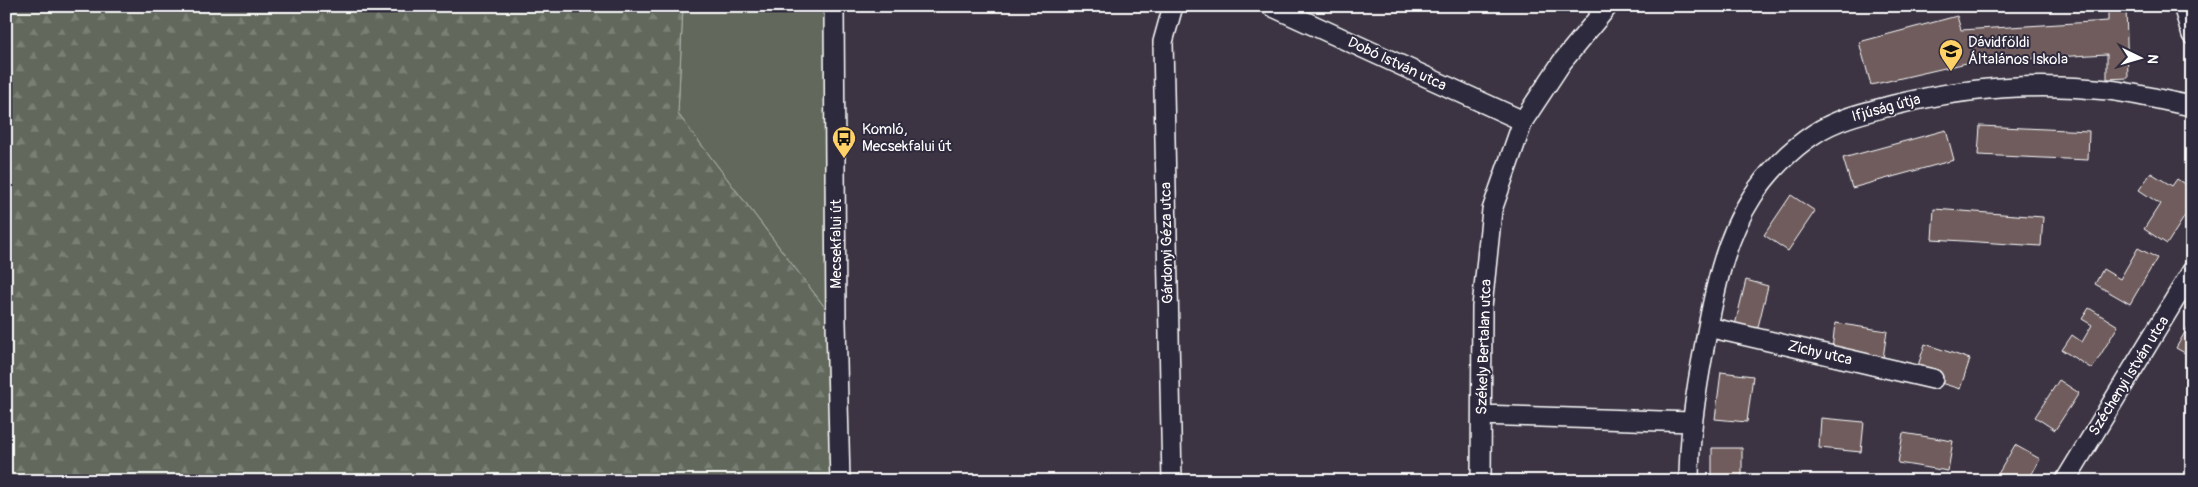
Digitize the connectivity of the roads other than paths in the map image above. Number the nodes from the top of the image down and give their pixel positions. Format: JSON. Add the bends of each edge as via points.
{"nodes":[{"id":1,"x":834,"y":6,"type":"edge"},
{"id":2,"x":1173,"y":6,"type":"edge"},
{"id":3,"x":1271,"y":6,"type":"edge"},
{"id":4,"x":1608,"y":6,"type":"edge"},
{"id":5,"x":2183,"y":6,"type":"edge"},
{"id":6,"x":2192,"y":36,"type":"edge"},
{"id":7,"x":2192,"y":106,"type":"edge"},
{"id":8,"x":1523,"y":121,"type":"junction"},
{"id":9,"x":2192,"y":271,"type":"edge"},
{"id":10,"x":1708,"y":327,"type":"junction"},
{"id":11,"x":1933,"y":379,"type":"dead end"},
{"id":12,"x":1482,"y":415,"type":"junction"},
{"id":13,"x":1692,"y":422,"type":"junction"},
{"id":14,"x":840,"y":481,"type":"edge"},
{"id":15,"x":1172,"y":481,"type":"edge"},
{"id":16,"x":1481,"y":481,"type":"edge"},
{"id":17,"x":1689,"y":481,"type":"edge"},
{"id":18,"x":2065,"y":481,"type":"edge"}],
"edges":[{"from":1,"to":14,"type":"street","name":"Mecsekfalui út"},
{"from":2,"to":15,"type":"street","name":"Gárdonyi Géza utca","via":[[1164,42]]},
{"from":3,"to":8,"type":"street","name":"Dobó István utca"},
{"from":4,"to":8,"type":"street","name":"Székely Bertalan utca","via":[[1562,62]]},
{"from":5,"to":6,"type":"street"},
{"from":7,"to":10,"type":"street","name":"Ifjúság útja","via":[[2110,90],[2008,86],[1961,91],[1854,115],[1815,134],[1778,165],[1752,197],[1718,276]]},
{"from":8,"to":12,"type":"street","name":"Székely Bertalan utca","via":[[1492,210],[1482,307]]},
{"from":9,"to":18,"type":"street","name":"Széchenyi István utca"},
{"from":10,"to":11,"type":"street","name":"Zichy utca"},
{"from":10,"to":13,"type":"street","name":"Ifjúság útja"},
{"from":12,"to":13,"type":"street"},
{"from":12,"to":16,"type":"street","name":"Székely Bertalan utca"},
{"from":13,"to":17,"type":"street","name":"Ifjúság útja"}]}
